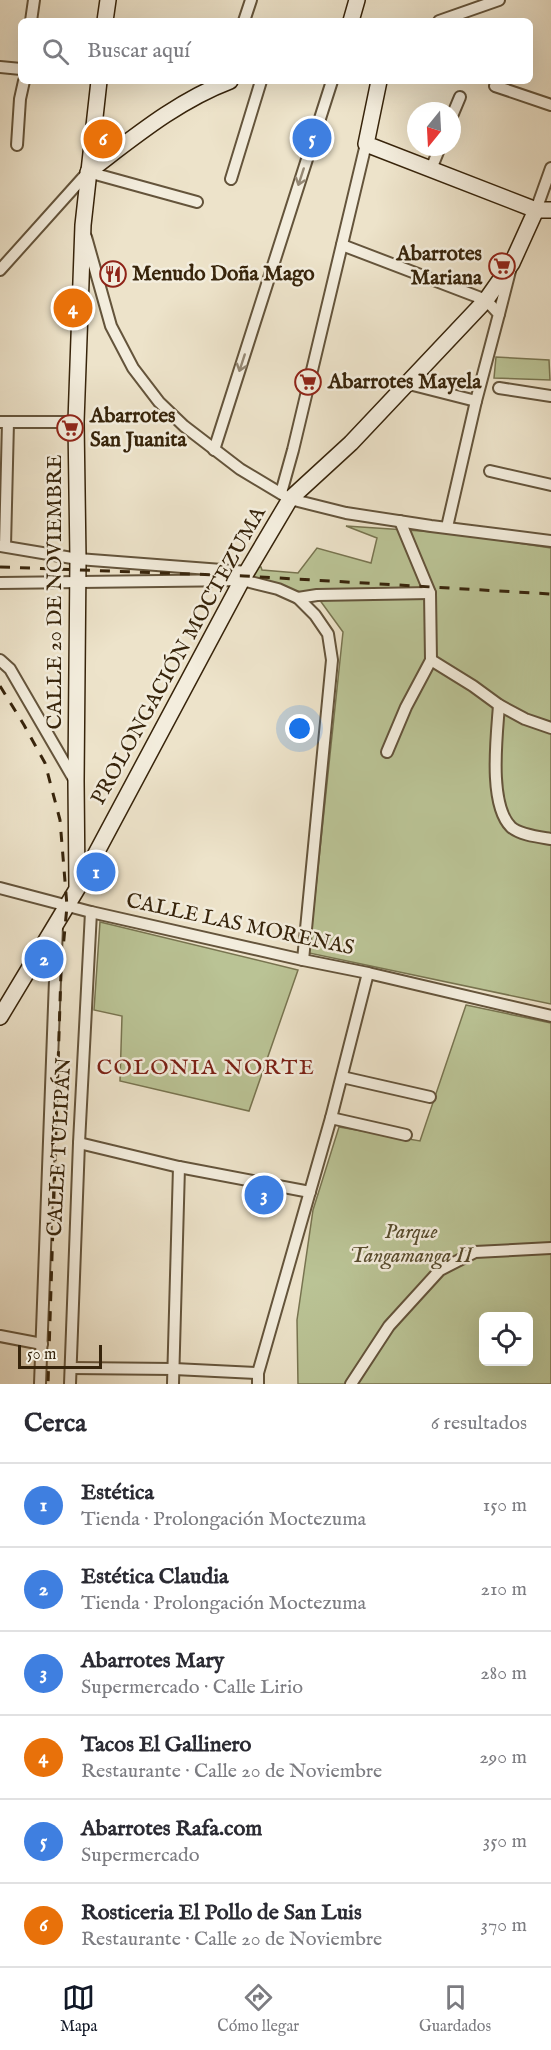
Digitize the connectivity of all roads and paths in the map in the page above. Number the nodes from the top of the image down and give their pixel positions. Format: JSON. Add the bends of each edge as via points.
{"nodes":[{"id":1,"x":34,"y":0,"type":"edge"},
{"id":2,"x":108,"y":0,"type":"edge"},
{"id":3,"x":251,"y":0,"type":"edge"},
{"id":4,"x":357,"y":0,"type":"edge"},
{"id":5,"x":499,"y":0,"type":"edge"},
{"id":6,"x":31,"y":18,"type":"edge"},
{"id":7,"x":105,"y":18,"type":"edge"},
{"id":8,"x":245,"y":18,"type":"edge"},
{"id":9,"x":352,"y":18,"type":"edge"},
{"id":10,"x":448,"y":18,"type":"edge"},
{"id":11,"x":0,"y":67,"type":"edge"},
{"id":12,"x":18,"y":69,"type":"edge"},
{"id":13,"x":23,"y":84,"type":"edge"},
{"id":14,"x":99,"y":84,"type":"edge"},
{"id":15,"x":222,"y":84,"type":"edge"},
{"id":16,"x":260,"y":84,"type":"edge"},
{"id":17,"x":331,"y":84,"type":"edge"},
{"id":18,"x":378,"y":84,"type":"edge"},
{"id":19,"x":495,"y":86,"type":"dead end"},
{"id":20,"x":460,"y":97,"type":"dead end"},
{"id":21,"x":458,"y":102,"type":"edge"},
{"id":22,"x":551,"y":105,"type":"edge"},
{"id":23,"x":366,"y":144,"type":"junction"},
{"id":24,"x":17,"y":145,"type":"dead end"},
{"id":25,"x":436,"y":156,"type":"edge"},
{"id":26,"x":551,"y":168,"type":"edge"},
{"id":27,"x":431,"y":169,"type":"junction"},
{"id":28,"x":88,"y":172,"type":"junction"},
{"id":29,"x":231,"y":179,"type":"dead end"},
{"id":30,"x":197,"y":202,"type":"dead end"},
{"id":31,"x":543,"y":210,"type":"edge"},
{"id":32,"x":83,"y":225,"type":"junction"},
{"id":33,"x":342,"y":245,"type":"junction"},
{"id":34,"x":512,"y":263,"type":"junction"},
{"id":35,"x":0,"y":270,"type":"edge"},
{"id":36,"x":486,"y":300,"type":"junction"},
{"id":37,"x":499,"y":314,"type":"junction"},
{"id":38,"x":409,"y":384,"type":"junction"},
{"id":39,"x":499,"y":388,"type":"dead end"},
{"id":40,"x":551,"y":396,"type":"edge"},
{"id":41,"x":476,"y":401,"type":"junction"},
{"id":42,"x":4,"y":422,"type":"edge"},
{"id":43,"x":76,"y":422,"type":"junction"},
{"id":44,"x":214,"y":450,"type":"junction"},
{"id":45,"x":490,"y":471,"type":"dead end"},
{"id":46,"x":551,"y":485,"type":"edge"},
{"id":47,"x":285,"y":496,"type":"junction"},
{"id":48,"x":400,"y":521,"type":"junction"},
{"id":49,"x":447,"y":527,"type":"junction"},
{"id":50,"x":551,"y":541,"type":"edge"},
{"id":51,"x":3,"y":546,"type":"edge"},
{"id":52,"x":78,"y":559,"type":"junction"},
{"id":53,"x":245,"y":576,"type":"junction"},
{"id":54,"x":78,"y":582,"type":"junction"},
{"id":55,"x":0,"y":583,"type":"edge"},
{"id":56,"x":430,"y":593,"type":"junction"},
{"id":57,"x":298,"y":598,"type":"junction"},
{"id":58,"x":0,"y":660,"type":"edge"},
{"id":59,"x":431,"y":660,"type":"junction"},
{"id":60,"x":499,"y":705,"type":"junction"},
{"id":61,"x":551,"y":728,"type":"edge"},
{"id":62,"x":387,"y":752,"type":"dead end"},
{"id":63,"x":75,"y":781,"type":"junction"},
{"id":64,"x":551,"y":838,"type":"edge"},
{"id":65,"x":0,"y":888,"type":"edge"},
{"id":66,"x":77,"y":888,"type":"junction"},
{"id":67,"x":67,"y":906,"type":"junction"},
{"id":68,"x":91,"y":912,"type":"junction"},
{"id":69,"x":57,"y":923,"type":"junction"},
{"id":70,"x":303,"y":960,"type":"junction"},
{"id":71,"x":368,"y":973,"type":"junction"},
{"id":72,"x":551,"y":1016,"type":"edge"},
{"id":73,"x":0,"y":1017,"type":"edge"},
{"id":74,"x":342,"y":1077,"type":"junction"},
{"id":75,"x":430,"y":1097,"type":"dead end"},
{"id":76,"x":332,"y":1118,"type":"junction"},
{"id":77,"x":406,"y":1135,"type":"dead end"},
{"id":78,"x":79,"y":1143,"type":"junction"},
{"id":79,"x":179,"y":1167,"type":"junction"},
{"id":80,"x":310,"y":1192,"type":"junction"},
{"id":81,"x":551,"y":1248,"type":"edge"},
{"id":82,"x":0,"y":1336,"type":"edge"},
{"id":83,"x":42,"y":1344,"type":"junction"},
{"id":84,"x":71,"y":1368,"type":"junction"},
{"id":85,"x":174,"y":1369,"type":"junction"},
{"id":86,"x":258,"y":1379,"type":"edge"},
{"id":87,"x":40,"y":1384,"type":"edge"},
{"id":88,"x":70,"y":1384,"type":"edge"},
{"id":89,"x":173,"y":1384,"type":"edge"},
{"id":90,"x":351,"y":1384,"type":"edge"}],
"edges":[{"from":1,"to":6,"type":"street"},
{"from":2,"to":7,"type":"main road"},
{"from":3,"to":8,"type":"street"},
{"from":4,"to":9,"type":"main road"},
{"from":5,"to":10,"type":"street"},
{"from":11,"to":12,"type":"street"},
{"from":13,"to":24,"type":"street"},
{"from":14,"to":28,"type":"main road","name":"CALLE 20 DE NOVIEMBRE"},
{"from":15,"to":28,"type":"main road","via":[[142,130]]},
{"from":16,"to":29,"type":"street"},
{"from":17,"to":44,"type":"street","one_way":true},
{"from":18,"to":23,"type":"main road"},
{"from":19,"to":22,"type":"street"},
{"from":20,"to":21,"type":"street"},
{"from":23,"to":27,"type":"main road"},
{"from":23,"to":33,"type":"street"},
{"from":25,"to":27,"type":"street"},
{"from":26,"to":31,"type":"street","name":"PROLONGACIÓN MOCTEZUMA"},
{"from":27,"to":31,"type":"main road"},
{"from":28,"to":30,"type":"street"},
{"from":28,"to":32,"type":"main road","name":"CALLE 20 DE NOVIEMBRE"},
{"from":28,"to":35,"type":"street"},
{"from":31,"to":34,"type":"main road","name":"PROLONGACIÓN MOCTEZUMA"},
{"from":32,"to":43,"type":"main road","name":"CALLE 20 DE NOVIEMBRE"},
{"from":32,"to":44,"type":"street","via":[[111,327],[133,368],[159,402]]},
{"from":33,"to":36,"type":"street"},
{"from":33,"to":47,"type":"street"},
{"from":34,"to":36,"type":"main road","name":"PROLONGACIÓN MOCTEZUMA"},
{"from":34,"to":37,"type":"street"},
{"from":36,"to":37,"type":"street"},
{"from":36,"to":38,"type":"main road","name":"PROLONGACIÓN MOCTEZUMA"},
{"from":37,"to":41,"type":"street"},
{"from":38,"to":41,"type":"street"},
{"from":38,"to":47,"type":"main road","name":"PROLONGACIÓN MOCTEZUMA","via":[[351,443]]},
{"from":39,"to":40,"type":"street"},
{"from":41,"to":49,"type":"street"},
{"from":42,"to":43,"type":"street"},
{"from":42,"to":51,"type":"street"},
{"from":43,"to":52,"type":"main road","name":"CALLE 20 DE NOVIEMBRE"},
{"from":44,"to":47,"type":"street"},
{"from":45,"to":46,"type":"street"},
{"from":47,"to":48,"type":"street","via":[[345,513]]},
{"from":47,"to":53,"type":"main road","name":"PROLONGACIÓN MOCTEZUMA"},
{"from":48,"to":49,"type":"street"},
{"from":48,"to":56,"type":"street"},
{"from":49,"to":50,"type":"street"},
{"from":51,"to":52,"type":"street"},
{"from":52,"to":53,"type":"street"},
{"from":52,"to":54,"type":"main road","name":"CALLE 20 DE NOVIEMBRE"},
{"from":53,"to":54,"type":"street"},
{"from":53,"to":57,"type":"street"},
{"from":53,"to":66,"type":"main road","name":"PROLONGACIÓN MOCTEZUMA"},
{"from":54,"to":55,"type":"street"},
{"from":54,"to":63,"type":"main road","name":"CALLE 20 DE NOVIEMBRE"},
{"from":56,"to":57,"type":"street"},
{"from":56,"to":59,"type":"street"},
{"from":57,"to":70,"type":"street","via":[[328,634],[332,660]]},
{"from":58,"to":63,"type":"street","via":[[10,669]]},
{"from":59,"to":60,"type":"street"},
{"from":59,"to":62,"type":"street"},
{"from":60,"to":61,"type":"street"},
{"from":60,"to":64,"type":"street","via":[[495,769],[501,811],[512,828]]},
{"from":63,"to":66,"type":"main road","name":"CALLE 20 DE NOVIEMBRE"},
{"from":65,"to":67,"type":"street","name":"CALLE LAS MORENAS"},
{"from":66,"to":67,"type":"main road","name":"PROLONGACIÓN MOCTEZUMA"},
{"from":67,"to":68,"type":"street","name":"CALLE LAS MORENAS"},
{"from":67,"to":69,"type":"main road","name":"PROLONGACIÓN MOCTEZUMA"},
{"from":68,"to":70,"type":"street","name":"CALLE LAS MORENAS"},
{"from":68,"to":78,"type":"street","name":"CALLE TULIPÁN"},
{"from":69,"to":73,"type":"main road","name":"PROLONGACIÓN MOCTEZUMA"},
{"from":69,"to":83,"type":"street"},
{"from":70,"to":71,"type":"street","name":"CALLE LAS MORENAS"},
{"from":71,"to":72,"type":"street","name":"CALLE LAS MORENAS"},
{"from":71,"to":74,"type":"street"},
{"from":74,"to":75,"type":"street"},
{"from":74,"to":76,"type":"street"},
{"from":76,"to":77,"type":"street"},
{"from":76,"to":80,"type":"street"},
{"from":78,"to":79,"type":"street"},
{"from":78,"to":84,"type":"street","name":"CALLE TULIPÁN"},
{"from":79,"to":80,"type":"street"},
{"from":79,"to":85,"type":"street"},
{"from":80,"to":86,"type":"street"},
{"from":81,"to":90,"type":"street","via":[[475,1252],[440,1270],[389,1326]]},
{"from":82,"to":83,"type":"street"},
{"from":83,"to":87,"type":"street"},
{"from":84,"to":85,"type":"street"},
{"from":84,"to":88,"type":"street","name":"CALLE TULIPÁN"},
{"from":85,"to":86,"type":"street"},
{"from":85,"to":89,"type":"street"}]}
